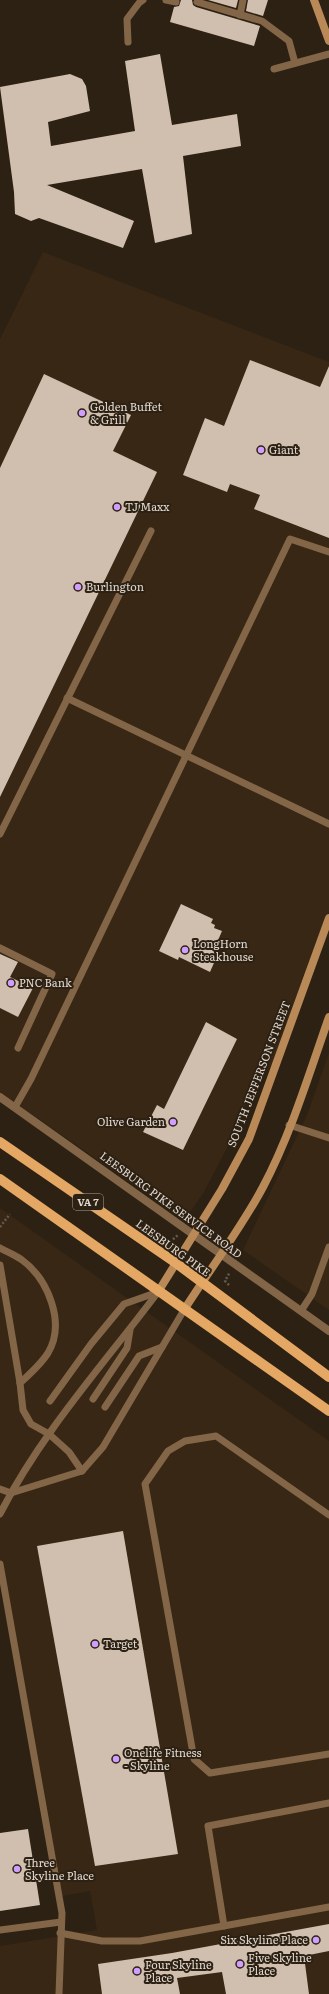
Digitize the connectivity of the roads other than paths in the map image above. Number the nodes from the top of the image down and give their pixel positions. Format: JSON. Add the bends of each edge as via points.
{"nodes":[{"id":1,"x":143,"y":0,"type":"edge"},
{"id":2,"x":166,"y":0,"type":"edge"},
{"id":3,"x":198,"y":0,"type":"edge"},
{"id":4,"x":243,"y":0,"type":"edge"},
{"id":5,"x":314,"y":0,"type":"edge"},
{"id":6,"x":176,"y":2,"type":"dead end"},
{"id":7,"x":240,"y":16,"type":"junction"},
{"id":8,"x":329,"y":41,"type":"edge"},
{"id":9,"x":128,"y":42,"type":"dead end"},
{"id":10,"x":329,"y":54,"type":"edge"},
{"id":11,"x":295,"y":63,"type":"junction"},
{"id":12,"x":274,"y":69,"type":"dead end"},
{"id":13,"x":151,"y":531,"type":"dead end"},
{"id":14,"x":329,"y":552,"type":"edge"},
{"id":15,"x":67,"y":698,"type":"junction"},
{"id":16,"x":187,"y":756,"type":"junction"},
{"id":17,"x":329,"y":824,"type":"edge"},
{"id":18,"x":0,"y":834,"type":"edge"},
{"id":19,"x":329,"y":918,"type":"edge"},
{"id":20,"x":0,"y":948,"type":"edge"},
{"id":21,"x":329,"y":1017,"type":"edge"},
{"id":22,"x":18,"y":1048,"type":"dead end"},
{"id":23,"x":0,"y":1096,"type":"edge"},
{"id":24,"x":15,"y":1107,"type":"junction"},
{"id":25,"x":289,"y":1125,"type":"junction"},
{"id":26,"x":329,"y":1138,"type":"edge"},
{"id":27,"x":0,"y":1142,"type":"edge"},
{"id":28,"x":0,"y":1179,"type":"edge"},
{"id":29,"x":194,"y":1234,"type":"junction"},
{"id":30,"x":329,"y":1247,"type":"edge"},
{"id":31,"x":0,"y":1248,"type":"edge"},
{"id":32,"x":221,"y":1254,"type":"junction"},
{"id":33,"x":176,"y":1263,"type":"junction"},
{"id":34,"x":0,"y":1265,"type":"edge"},
{"id":35,"x":202,"y":1283,"type":"junction"},
{"id":36,"x":158,"y":1292,"type":"junction"},
{"id":37,"x":184,"y":1310,"type":"junction"},
{"id":38,"x":300,"y":1311,"type":"junction"},
{"id":39,"x":130,"y":1328,"type":"junction"},
{"id":40,"x":329,"y":1331,"type":"edge"},
{"id":41,"x":162,"y":1347,"type":"junction"},
{"id":42,"x":329,"y":1377,"type":"edge"},
{"id":43,"x":20,"y":1383,"type":"junction"},
{"id":44,"x":93,"y":1399,"type":"dead end"},
{"id":45,"x":50,"y":1401,"type":"dead end"},
{"id":46,"x":105,"y":1407,"type":"dead end"},
{"id":47,"x":329,"y":1411,"type":"edge"},
{"id":48,"x":49,"y":1434,"type":"junction"},
{"id":49,"x":82,"y":1471,"type":"junction"},
{"id":50,"x":0,"y":1489,"type":"edge"},
{"id":51,"x":11,"y":1493,"type":"junction"},
{"id":52,"x":0,"y":1514,"type":"edge"},
{"id":53,"x":329,"y":1515,"type":"edge"},
{"id":54,"x":0,"y":1564,"type":"edge"},
{"id":55,"x":329,"y":1754,"type":"edge"},
{"id":56,"x":329,"y":1803,"type":"edge"},
{"id":57,"x":329,"y":1908,"type":"edge"},
{"id":58,"x":61,"y":1922,"type":"junction"},
{"id":59,"x":224,"y":1926,"type":"junction"},
{"id":60,"x":0,"y":1930,"type":"edge"},
{"id":61,"x":60,"y":1933,"type":"junction"},
{"id":62,"x":59,"y":1994,"type":"edge"}],
"edges":[{"from":1,"to":9,"type":"lane","via":[[127,20]]},
{"from":2,"to":6,"type":"lane"},
{"from":3,"to":7,"type":"lane","via":[[197,2]]},
{"from":4,"to":7,"type":"lane"},
{"from":5,"to":8,"type":"street"},
{"from":7,"to":11,"type":"lane","via":[[262,21],[289,41]]},
{"from":10,"to":11,"type":"lane"},
{"from":11,"to":12,"type":"lane"},
{"from":13,"to":15,"type":"lane"},
{"from":14,"to":16,"type":"lane","via":[[290,539]]},
{"from":15,"to":16,"type":"lane"},
{"from":15,"to":18,"type":"lane"},
{"from":16,"to":17,"type":"lane"},
{"from":16,"to":24,"type":"lane","via":[[31,1080]]},
{"from":19,"to":29,"type":"street","name":"SOUTH JEFFERSON STREET","via":[[248,1139],[222,1189]]},
{"from":20,"to":22,"type":"lane","via":[[52,974]]},
{"from":21,"to":25,"type":"street"},
{"from":23,"to":24,"type":"street","name":"LEESBURG PIKE SERVICE ROAD"},
{"from":24,"to":29,"type":"street","name":"LEESBURG PIKE SERVICE ROAD"},
{"from":25,"to":26,"type":"lane"},
{"from":25,"to":32,"type":"street","via":[[263,1186],[244,1221]]},
{"from":27,"to":33,"type":"main road","name":"LEESBURG PIKE","number":"VA 7"},
{"from":28,"to":36,"type":"main road"},
{"from":29,"to":32,"type":"street","name":"LEESBURG PIKE SERVICE ROAD"},
{"from":29,"to":33,"type":"street","name":"SOUTH JEFFERSON STREET"},
{"from":30,"to":38,"type":"lane","via":[[312,1294]]},
{"from":31,"to":43,"type":"lane","via":[[22,1260],[41,1281],[53,1303],[56,1326],[48,1352]]},
{"from":32,"to":35,"type":"street"},
{"from":32,"to":38,"type":"street","name":"LEESBURG PIKE SERVICE ROAD"},
{"from":33,"to":35,"type":"main road","name":"LEESBURG PIKE","number":"VA 7"},
{"from":33,"to":36,"type":"street","name":"SOUTH JEFFERSON STREET"},
{"from":34,"to":43,"type":"lane"},
{"from":35,"to":37,"type":"street"},
{"from":35,"to":42,"type":"main road","name":"LEESBURG PIKE","number":"VA 7"},
{"from":36,"to":37,"type":"main road"},
{"from":36,"to":39,"type":"lane"},
{"from":36,"to":45,"type":"lane","via":[[124,1304]]},
{"from":37,"to":41,"type":"lane"},
{"from":37,"to":47,"type":"main road"},
{"from":38,"to":40,"type":"street","name":"LEESBURG PIKE SERVICE ROAD"},
{"from":39,"to":44,"type":"lane","via":[[127,1348]]},
{"from":39,"to":48,"type":"lane"},
{"from":41,"to":46,"type":"lane","via":[[139,1356]]},
{"from":41,"to":49,"type":"lane","via":[[103,1447]]},
{"from":43,"to":48,"type":"lane","via":[[23,1410],[31,1424]]},
{"from":48,"to":49,"type":"lane","via":[[69,1452]]},
{"from":48,"to":51,"type":"lane"},
{"from":49,"to":51,"type":"lane"},
{"from":50,"to":51,"type":"lane"},
{"from":51,"to":52,"type":"lane"},
{"from":53,"to":55,"type":"lane","via":[[216,1436],[185,1441],[168,1451],[145,1484],[194,1759],[210,1772]]},
{"from":54,"to":58,"type":"lane","via":[[62,1913]]},
{"from":56,"to":59,"type":"lane","via":[[208,1826]]},
{"from":57,"to":59,"type":"lane"},
{"from":58,"to":60,"type":"lane"},
{"from":58,"to":61,"type":"lane"},
{"from":59,"to":61,"type":"lane","via":[[140,1941],[102,1941]]},
{"from":61,"to":62,"type":"lane"}]}
